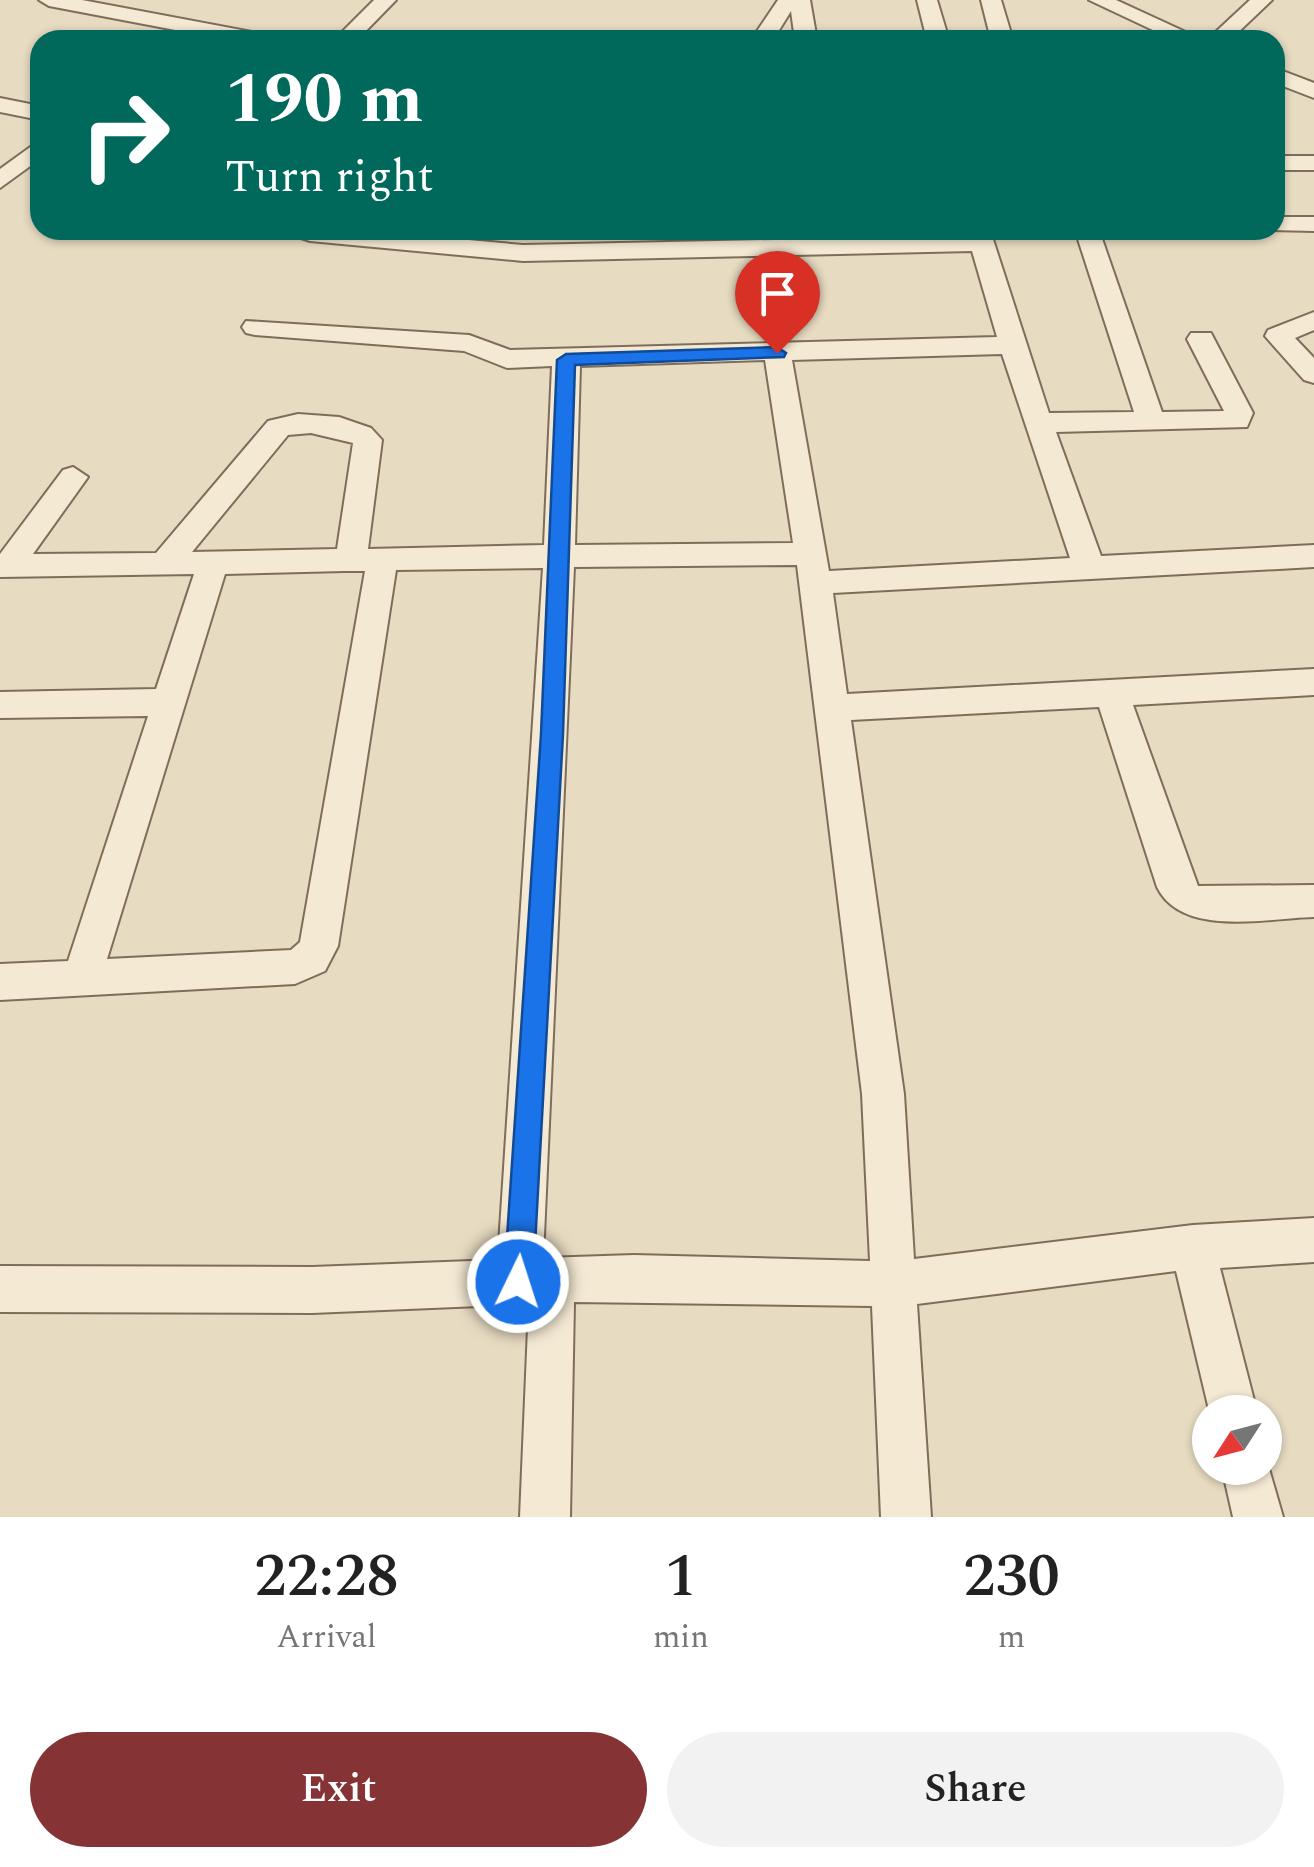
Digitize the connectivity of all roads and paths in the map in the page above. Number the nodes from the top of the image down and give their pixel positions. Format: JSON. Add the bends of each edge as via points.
{"nodes":[{"id":1,"x":50,"y":0,"type":"edge"},
{"id":2,"x":386,"y":0,"type":"edge"},
{"id":3,"x":788,"y":0,"type":"edge"},
{"id":4,"x":800,"y":0,"type":"edge"},
{"id":5,"x":927,"y":0,"type":"edge"},
{"id":6,"x":991,"y":0,"type":"edge"},
{"id":7,"x":1099,"y":0,"type":"edge"},
{"id":8,"x":1262,"y":0,"type":"edge"},
{"id":9,"x":182,"y":25,"type":"junction"},
{"id":10,"x":176,"y":30,"type":"edge"},
{"id":11,"x":209,"y":30,"type":"edge"},
{"id":12,"x":355,"y":30,"type":"edge"},
{"id":13,"x":768,"y":30,"type":"edge"},
{"id":14,"x":804,"y":30,"type":"edge"},
{"id":15,"x":935,"y":30,"type":"edge"},
{"id":16,"x":999,"y":30,"type":"edge"},
{"id":17,"x":1169,"y":30,"type":"edge"},
{"id":18,"x":1229,"y":30,"type":"edge"},
{"id":19,"x":0,"y":105,"type":"edge"},
{"id":20,"x":30,"y":111,"type":"edge"},
{"id":21,"x":30,"y":156,"type":"edge"},
{"id":22,"x":1314,"y":162,"type":"edge"},
{"id":23,"x":1285,"y":163,"type":"edge"},
{"id":24,"x":0,"y":181,"type":"edge"},
{"id":25,"x":1285,"y":224,"type":"edge"},
{"id":26,"x":1314,"y":224,"type":"edge"},
{"id":27,"x":385,"y":240,"type":"edge"},
{"id":28,"x":872,"y":240,"type":"edge"},
{"id":29,"x":980,"y":240,"type":"edge"},
{"id":30,"x":1090,"y":240,"type":"edge"},
{"id":31,"x":1314,"y":320,"type":"edge"},
{"id":32,"x":255,"y":328,"type":"dead end"},
{"id":33,"x":1200,"y":339,"type":"dead end"},
{"id":34,"x":1012,"y":344,"type":"junction"},
{"id":35,"x":777,"y":353,"type":"junction"},
{"id":36,"x":566,"y":360,"type":"junction"},
{"id":37,"x":1314,"y":374,"type":"edge"},
{"id":38,"x":1038,"y":422,"type":"junction"},
{"id":39,"x":1152,"y":423,"type":"junction"},
{"id":40,"x":73,"y":477,"type":"dead end"},
{"id":41,"x":558,"y":554,"type":"junction"},
{"id":42,"x":1314,"y":556,"type":"edge"},
{"id":43,"x":366,"y":562,"type":"junction"},
{"id":44,"x":164,"y":564,"type":"junction"},
{"id":45,"x":213,"y":564,"type":"junction"},
{"id":46,"x":1088,"y":565,"type":"junction"},
{"id":47,"x":4,"y":566,"type":"edge"},
{"id":48,"x":814,"y":568,"type":"junction"},
{"id":49,"x":1314,"y":682,"type":"edge"},
{"id":50,"x":1111,"y":691,"type":"junction"},
{"id":51,"x":168,"y":702,"type":"junction"},
{"id":52,"x":0,"y":705,"type":"edge"},
{"id":53,"x":832,"y":708,"type":"junction"},
{"id":54,"x":1314,"y":901,"type":"edge"},
{"id":55,"x":82,"y":976,"type":"junction"},
{"id":56,"x":0,"y":982,"type":"edge"},
{"id":57,"x":1314,"y":1240,"type":"edge"},
{"id":58,"x":1193,"y":1247,"type":"junction"},
{"id":59,"x":535,"y":1281,"type":"junction"},
{"id":60,"x":893,"y":1284,"type":"junction"},
{"id":61,"x":0,"y":1289,"type":"edge"},
{"id":62,"x":1229,"y":1395,"type":"edge"},
{"id":63,"x":1250,"y":1485,"type":"edge"},
{"id":64,"x":545,"y":1517,"type":"edge"},
{"id":65,"x":906,"y":1517,"type":"edge"},
{"id":66,"x":1258,"y":1517,"type":"edge"}],
"edges":[{"from":1,"to":9,"type":"street"},
{"from":2,"to":12,"type":"street"},
{"from":3,"to":13,"type":"street"},
{"from":4,"to":14,"type":"street"},
{"from":5,"to":15,"type":"street"},
{"from":6,"to":16,"type":"street"},
{"from":7,"to":17,"type":"street"},
{"from":8,"to":18,"type":"street"},
{"from":9,"to":10,"type":"street"},
{"from":9,"to":11,"type":"street"},
{"from":19,"to":20,"type":"street"},
{"from":21,"to":24,"type":"street"},
{"from":22,"to":23,"type":"street"},
{"from":25,"to":26,"type":"street"},
{"from":27,"to":28,"type":"street","via":[[523,253]]},
{"from":29,"to":34,"type":"street"},
{"from":30,"to":39,"type":"street"},
{"from":31,"to":37,"type":"street","via":[[1278,336]]},
{"from":32,"to":36,"type":"street","via":[[468,343],[507,359]]},
{"from":33,"to":39,"type":"street","via":[[1237,420]]},
{"from":34,"to":35,"type":"street"},
{"from":34,"to":38,"type":"street"},
{"from":35,"to":36,"type":"street"},
{"from":35,"to":48,"type":"street"},
{"from":36,"to":41,"type":"street"},
{"from":38,"to":39,"type":"street"},
{"from":38,"to":46,"type":"street"},
{"from":40,"to":47,"type":"street"},
{"from":41,"to":43,"type":"street"},
{"from":41,"to":48,"type":"street"},
{"from":41,"to":59,"type":"street"},
{"from":42,"to":46,"type":"street"},
{"from":43,"to":44,"type":"street","via":[[368,440],[360,432],[293,423],[278,428]]},
{"from":43,"to":45,"type":"street"},
{"from":43,"to":55,"type":"street","via":[[320,946],[295,967]]},
{"from":44,"to":45,"type":"street"},
{"from":44,"to":47,"type":"street"},
{"from":45,"to":51,"type":"street"},
{"from":46,"to":48,"type":"street"},
{"from":48,"to":53,"type":"street"},
{"from":49,"to":50,"type":"street"},
{"from":50,"to":53,"type":"street"},
{"from":50,"to":54,"type":"street","via":[[1185,898]]},
{"from":51,"to":52,"type":"street"},
{"from":51,"to":55,"type":"street"},
{"from":53,"to":60,"type":"street","via":[[882,1094]]},
{"from":55,"to":56,"type":"street"},
{"from":57,"to":58,"type":"street"},
{"from":58,"to":60,"type":"street"},
{"from":58,"to":62,"type":"street"},
{"from":59,"to":60,"type":"street"},
{"from":59,"to":61,"type":"street","via":[[312,1290]]},
{"from":59,"to":64,"type":"street"},
{"from":60,"to":65,"type":"street"},
{"from":63,"to":66,"type":"street"}]}
